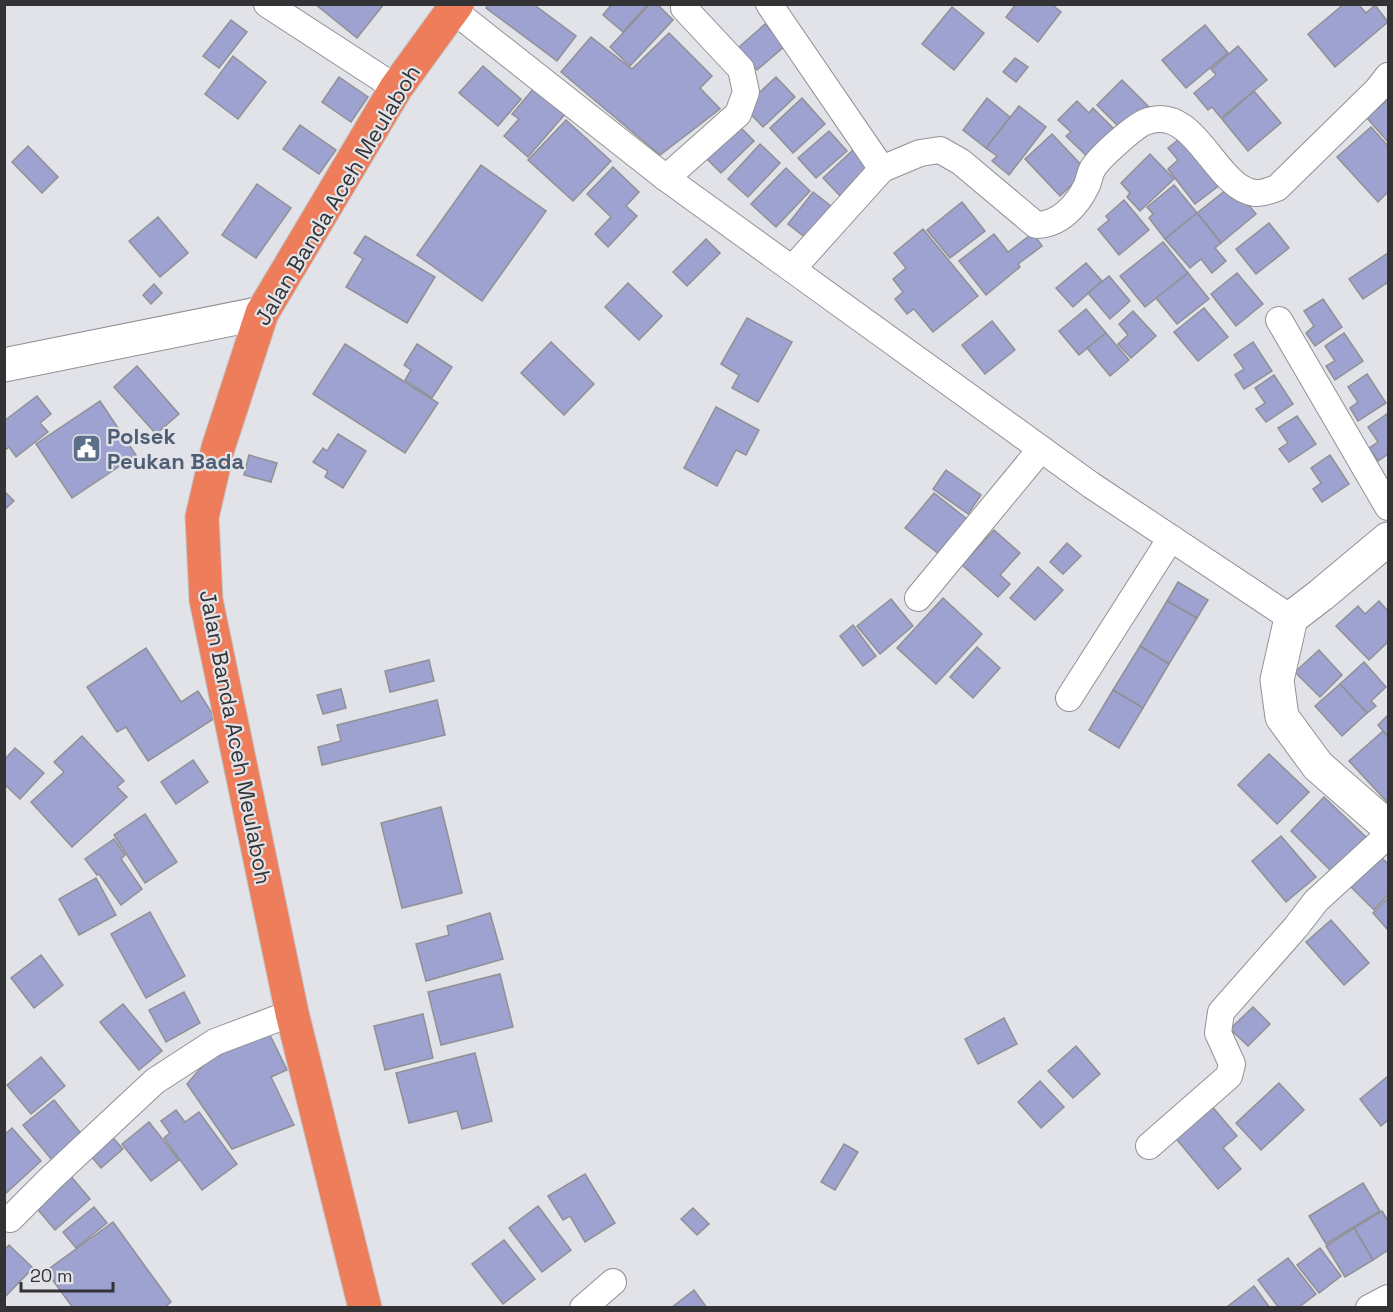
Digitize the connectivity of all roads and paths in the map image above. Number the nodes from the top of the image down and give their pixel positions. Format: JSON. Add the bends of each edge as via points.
{"nodes":[{"id":1,"x":267,"y":4,"type":"edge"},
{"id":2,"x":769,"y":4,"type":"edge"},
{"id":3,"x":455,"y":7,"type":"edge"},
{"id":4,"x":684,"y":8,"type":"dead end"},
{"id":5,"x":1389,"y":76,"type":"edge"},
{"id":6,"x":396,"y":88,"type":"junction"},
{"id":7,"x":882,"y":169,"type":"junction"},
{"id":8,"x":666,"y":178,"type":"junction"},
{"id":9,"x":793,"y":268,"type":"junction"},
{"id":10,"x":262,"y":313,"type":"junction"},
{"id":11,"x":1279,"y":320,"type":"dead end"},
{"id":12,"x":4,"y":365,"type":"edge"},
{"id":13,"x":1041,"y":449,"type":"junction"},
{"id":14,"x":1389,"y":507,"type":"edge"},
{"id":15,"x":1171,"y":538,"type":"junction"},
{"id":16,"x":1389,"y":539,"type":"edge"},
{"id":17,"x":918,"y":598,"type":"dead end"},
{"id":18,"x":1291,"y":618,"type":"junction"},
{"id":19,"x":1070,"y":698,"type":"dead end"},
{"id":20,"x":1389,"y":827,"type":"edge"},
{"id":21,"x":1389,"y":835,"type":"edge"},
{"id":22,"x":292,"y":1013,"type":"junction"},
{"id":23,"x":1149,"y":1146,"type":"dead end"},
{"id":24,"x":10,"y":1219,"type":"dead end"},
{"id":25,"x":614,"y":1282,"type":"dead end"},
{"id":26,"x":1389,"y":1298,"type":"edge"},
{"id":27,"x":365,"y":1308,"type":"edge"},
{"id":28,"x":583,"y":1308,"type":"edge"},
{"id":29,"x":1369,"y":1308,"type":"edge"}],
"edges":[{"from":1,"to":6,"type":"street"},
{"from":2,"to":7,"type":"street"},
{"from":3,"to":6,"type":"highway","name":"Jalan Banda Aceh Meulaboh"},
{"from":3,"to":8,"type":"street"},
{"from":4,"to":8,"type":"street","via":[[741,69],[746,92],[738,114]]},
{"from":5,"to":7,"type":"street","via":[[1277,188],[1256,194],[1238,186],[1184,127],[1167,118],[1147,121],[1123,138],[1093,169],[1074,206],[1048,225],[1036,225],[961,162],[940,150],[920,153]]},
{"from":6,"to":10,"type":"highway","name":"Jalan Banda Aceh Meulaboh"},
{"from":7,"to":9,"type":"street"},
{"from":8,"to":9,"type":"street"},
{"from":9,"to":13,"type":"street"},
{"from":10,"to":12,"type":"street"},
{"from":10,"to":22,"type":"highway","name":"Jalan Banda Aceh Meulaboh","via":[[218,448],[202,517],[205,588]]},
{"from":11,"to":14,"type":"street"},
{"from":13,"to":15,"type":"street"},
{"from":13,"to":17,"type":"street"},
{"from":15,"to":18,"type":"street"},
{"from":15,"to":19,"type":"street"},
{"from":16,"to":18,"type":"street"},
{"from":18,"to":20,"type":"street","via":[[1277,680],[1282,717],[1317,766]]},
{"from":21,"to":23,"type":"street","via":[[1316,901],[1221,1012],[1218,1033],[1232,1064],[1229,1076]]},
{"from":22,"to":24,"type":"street","via":[[215,1042],[155,1081]]},
{"from":22,"to":27,"type":"highway","name":"Jalan Banda Aceh Meulaboh"},
{"from":25,"to":28,"type":"street"},
{"from":26,"to":29,"type":"street"}]}
